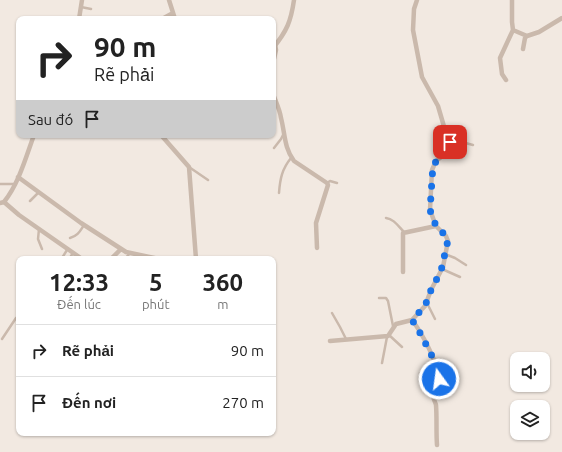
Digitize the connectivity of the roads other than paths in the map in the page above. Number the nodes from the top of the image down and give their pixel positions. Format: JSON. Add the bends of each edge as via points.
{"nodes":[{"id":1,"x":82,"y":0,"type":"edge"},
{"id":2,"x":169,"y":0,"type":"edge"},
{"id":3,"x":294,"y":0,"type":"edge"},
{"id":4,"x":417,"y":0,"type":"edge"},
{"id":5,"x":512,"y":0,"type":"edge"},
{"id":6,"x":81,"y":7,"type":"junction"},
{"id":7,"x":91,"y":9,"type":"dead end"},
{"id":8,"x":173,"y":13,"type":"junction"},
{"id":9,"x":80,"y":16,"type":"edge"},
{"id":10,"x":168,"y":16,"type":"edge"},
{"id":11,"x":174,"y":16,"type":"edge"},
{"id":12,"x":562,"y":18,"type":"edge"},
{"id":13,"x":513,"y":30,"type":"junction"},
{"id":14,"x":527,"y":36,"type":"junction"},
{"id":15,"x":276,"y":44,"type":"edge"},
{"id":16,"x":276,"y":49,"type":"edge"},
{"id":17,"x":522,"y":49,"type":"dead end"},
{"id":18,"x":276,"y":59,"type":"dead end"},
{"id":19,"x":506,"y":80,"type":"dead end"},
{"id":20,"x":276,"y":102,"type":"edge"},
{"id":21,"x":283,"y":134,"type":"junction"},
{"id":22,"x":33,"y":138,"type":"edge"},
{"id":23,"x":164,"y":138,"type":"edge"},
{"id":24,"x":450,"y":142,"type":"junction"},
{"id":25,"x":473,"y":145,"type":"dead end"},
{"id":26,"x":274,"y":148,"type":"dead end"},
{"id":27,"x":291,"y":158,"type":"junction"},
{"id":28,"x":189,"y":167,"type":"junction"},
{"id":29,"x":18,"y":178,"type":"junction"},
{"id":30,"x":208,"y":180,"type":"dead end"},
{"id":31,"x":327,"y":183,"type":"junction"},
{"id":32,"x":337,"y":183,"type":"dead end"},
{"id":33,"x":0,"y":184,"type":"edge"},
{"id":34,"x":14,"y":184,"type":"junction"},
{"id":35,"x":39,"y":192,"type":"junction"},
{"id":36,"x":279,"y":193,"type":"dead end"},
{"id":37,"x":30,"y":201,"type":"dead end"},
{"id":38,"x":2,"y":202,"type":"edge"},
{"id":39,"x":386,"y":218,"type":"dead end"},
{"id":40,"x":84,"y":225,"type":"junction"},
{"id":41,"x":436,"y":226,"type":"junction"},
{"id":42,"x":39,"y":229,"type":"junction"},
{"id":43,"x":404,"y":232,"type":"junction"},
{"id":44,"x":70,"y":238,"type":"dead end"},
{"id":45,"x":122,"y":248,"type":"junction"},
{"id":46,"x":316,"y":248,"type":"dead end"},
{"id":47,"x":42,"y":249,"type":"dead end"},
{"id":48,"x":67,"y":250,"type":"junction"},
{"id":49,"x":73,"y":253,"type":"junction"},
{"id":50,"x":131,"y":253,"type":"junction"},
{"id":51,"x":445,"y":254,"type":"junction"},
{"id":52,"x":63,"y":256,"type":"edge"},
{"id":53,"x":71,"y":256,"type":"edge"},
{"id":54,"x":78,"y":256,"type":"edge"},
{"id":55,"x":114,"y":256,"type":"edge"},
{"id":56,"x":128,"y":256,"type":"edge"},
{"id":57,"x":136,"y":256,"type":"edge"},
{"id":58,"x":196,"y":256,"type":"edge"},
{"id":59,"x":466,"y":265,"type":"dead end"},
{"id":60,"x":442,"y":269,"type":"junction"},
{"id":61,"x":403,"y":272,"type":"dead end"},
{"id":62,"x":460,"y":277,"type":"dead end"},
{"id":63,"x":379,"y":298,"type":"dead end"},
{"id":64,"x":427,"y":303,"type":"junction"},
{"id":65,"x":332,"y":313,"type":"dead end"},
{"id":66,"x":16,"y":318,"type":"edge"},
{"id":67,"x":435,"y":319,"type":"dead end"},
{"id":68,"x":412,"y":320,"type":"junction"},
{"id":69,"x":393,"y":326,"type":"junction"},
{"id":70,"x":388,"y":336,"type":"junction"},
{"id":71,"x":2,"y":339,"type":"dead end"},
{"id":72,"x":346,"y":340,"type":"junction"},
{"id":73,"x":330,"y":341,"type":"dead end"},
{"id":74,"x":402,"y":347,"type":"dead end"},
{"id":75,"x":382,"y":363,"type":"dead end"},
{"id":76,"x":436,"y":367,"type":"junction"},
{"id":77,"x":420,"y":373,"type":"dead end"},
{"id":78,"x":437,"y":445,"type":"dead end"}],
"edges":[{"from":1,"to":6,"type":"street"},
{"from":2,"to":8,"type":"street"},
{"from":3,"to":15,"type":"street","via":[[289,25]]},
{"from":4,"to":24,"type":"street","via":[[413,30],[422,77],[438,106]]},
{"from":5,"to":13,"type":"street"},
{"from":6,"to":7,"type":"lane"},
{"from":6,"to":9,"type":"street"},
{"from":8,"to":10,"type":"street"},
{"from":8,"to":11,"type":"street"},
{"from":12,"to":14,"type":"street"},
{"from":13,"to":14,"type":"street"},
{"from":13,"to":19,"type":"street","via":[[500,58],[502,74]]},
{"from":14,"to":17,"type":"street"},
{"from":16,"to":18,"type":"lane"},
{"from":20,"to":21,"type":"street"},
{"from":21,"to":26,"type":"lane"},
{"from":21,"to":27,"type":"street"},
{"from":22,"to":29,"type":"street"},
{"from":23,"to":28,"type":"street"},
{"from":24,"to":25,"type":"lane","via":[[458,141]]},
{"from":24,"to":41,"type":"street","via":[[449,151],[436,161],[432,170],[430,210]]},
{"from":27,"to":31,"type":"street"},
{"from":27,"to":36,"type":"lane","via":[[284,167]]},
{"from":28,"to":30,"type":"lane"},
{"from":28,"to":58,"type":"street"},
{"from":29,"to":34,"type":"street"},
{"from":29,"to":35,"type":"street"},
{"from":31,"to":32,"type":"lane"},
{"from":31,"to":46,"type":"street","via":[[316,223]]},
{"from":33,"to":34,"type":"lane"},
{"from":34,"to":38,"type":"street"},
{"from":35,"to":37,"type":"lane"},
{"from":35,"to":40,"type":"street"},
{"from":38,"to":42,"type":"street"},
{"from":39,"to":43,"type":"lane","via":[[394,221]]},
{"from":40,"to":44,"type":"lane","via":[[75,237]]},
{"from":40,"to":45,"type":"street"},
{"from":41,"to":43,"type":"street"},
{"from":41,"to":51,"type":"street","via":[[447,238]]},
{"from":42,"to":47,"type":"lane","via":[[38,239]]},
{"from":42,"to":48,"type":"street"},
{"from":43,"to":61,"type":"street"},
{"from":45,"to":50,"type":"street"},
{"from":45,"to":55,"type":"street"},
{"from":48,"to":49,"type":"street"},
{"from":48,"to":52,"type":"lane"},
{"from":49,"to":53,"type":"lane"},
{"from":49,"to":54,"type":"street"},
{"from":50,"to":56,"type":"lane"},
{"from":50,"to":57,"type":"street"},
{"from":51,"to":59,"type":"lane"},
{"from":51,"to":60,"type":"street"},
{"from":60,"to":62,"type":"lane"},
{"from":60,"to":64,"type":"street"},
{"from":63,"to":69,"type":"lane","via":[[386,298],[388,301]]},
{"from":64,"to":67,"type":"lane"},
{"from":64,"to":68,"type":"street"},
{"from":65,"to":72,"type":"lane"},
{"from":66,"to":71,"type":"lane"},
{"from":68,"to":69,"type":"street"},
{"from":68,"to":76,"type":"street","via":[[426,343]]},
{"from":69,"to":70,"type":"street"},
{"from":70,"to":72,"type":"street"},
{"from":70,"to":74,"type":"lane"},
{"from":70,"to":75,"type":"lane"},
{"from":72,"to":73,"type":"street"},
{"from":76,"to":77,"type":"lane"},
{"from":76,"to":78,"type":"street","via":[[439,379],[432,395],[436,403]]}]}
